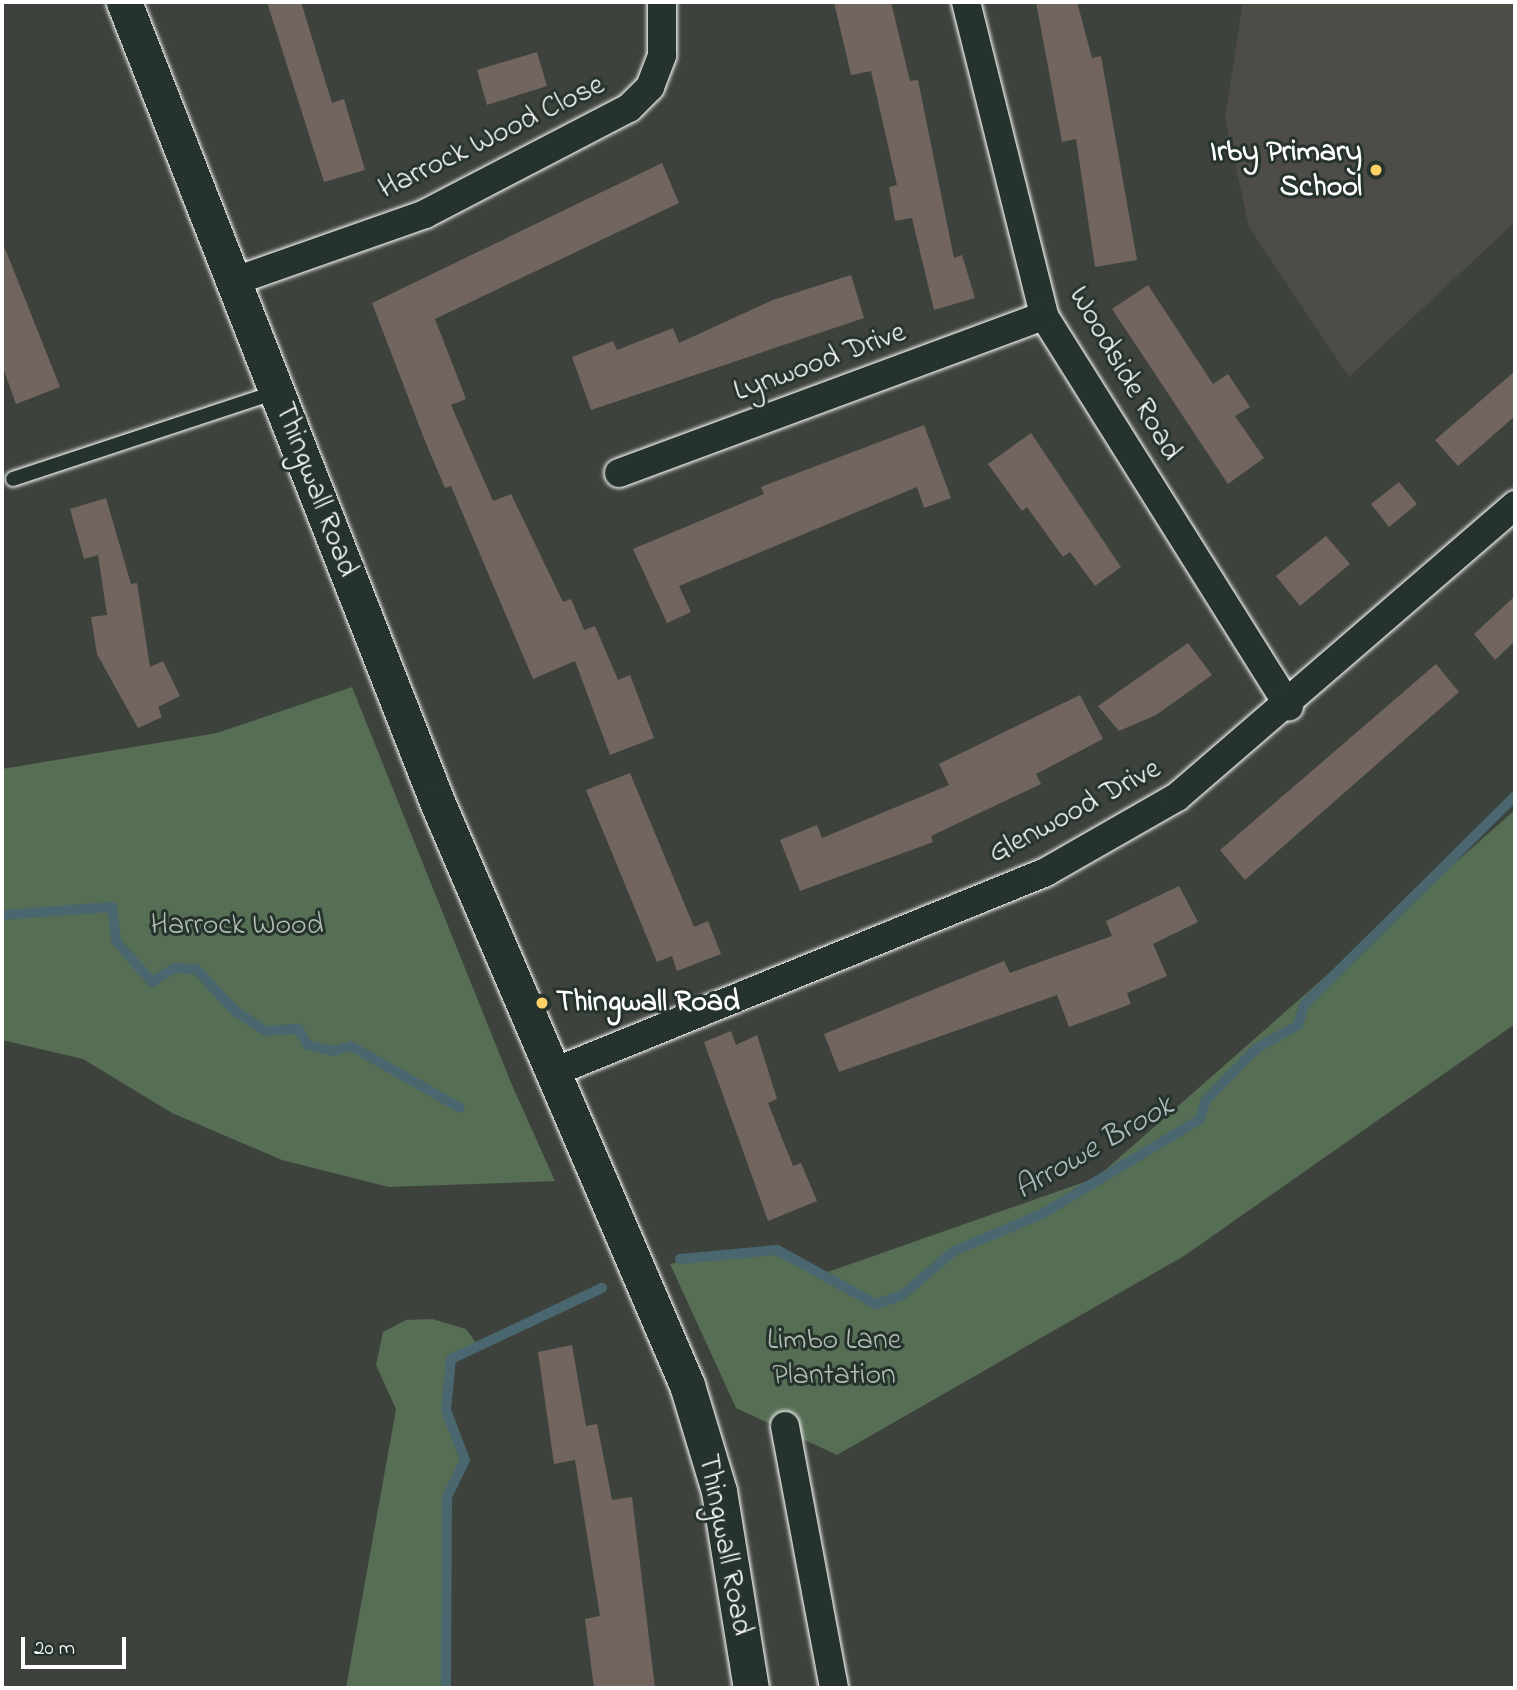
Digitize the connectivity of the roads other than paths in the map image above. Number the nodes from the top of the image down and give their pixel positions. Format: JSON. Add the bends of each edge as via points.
{"nodes":[{"id":1,"x":124,"y":2,"type":"edge"},
{"id":2,"x":662,"y":2,"type":"edge"},
{"id":3,"x":966,"y":2,"type":"edge"},
{"id":4,"x":235,"y":281,"type":"junction"},
{"id":5,"x":1044,"y":316,"type":"junction"},
{"id":6,"x":276,"y":392,"type":"junction"},
{"id":7,"x":619,"y":473,"type":"dead end"},
{"id":8,"x":13,"y":479,"type":"dead end"},
{"id":9,"x":1515,"y":505,"type":"edge"},
{"id":10,"x":1289,"y":706,"type":"junction"},
{"id":11,"x":554,"y":1072,"type":"junction"},
{"id":12,"x":785,"y":1426,"type":"dead end"},
{"id":13,"x":751,"y":1688,"type":"edge"},
{"id":14,"x":834,"y":1688,"type":"edge"}],
"edges":[{"from":1,"to":4,"type":"street","name":"Thingwall Road"},
{"from":2,"to":4,"type":"street","name":"Harrock Wood Close","via":[[663,55],[650,87],[629,108],[425,214]]},
{"from":3,"to":5,"type":"street","name":"Woodside Road"},
{"from":4,"to":6,"type":"street","name":"Thingwall Road"},
{"from":5,"to":7,"type":"street","name":"Lynwood Drive"},
{"from":5,"to":10,"type":"street","name":"Woodside Road"},
{"from":6,"to":8,"type":"lane"},
{"from":6,"to":11,"type":"street","name":"Thingwall Road","via":[[438,804]]},
{"from":9,"to":10,"type":"street","name":"Glenwood Drive"},
{"from":10,"to":11,"type":"street","name":"Glenwood Drive","via":[[1177,797],[1046,872]]},
{"from":11,"to":13,"type":"street","name":"Thingwall Road","via":[[687,1385],[719,1491]]},
{"from":12,"to":14,"type":"street"}]}
